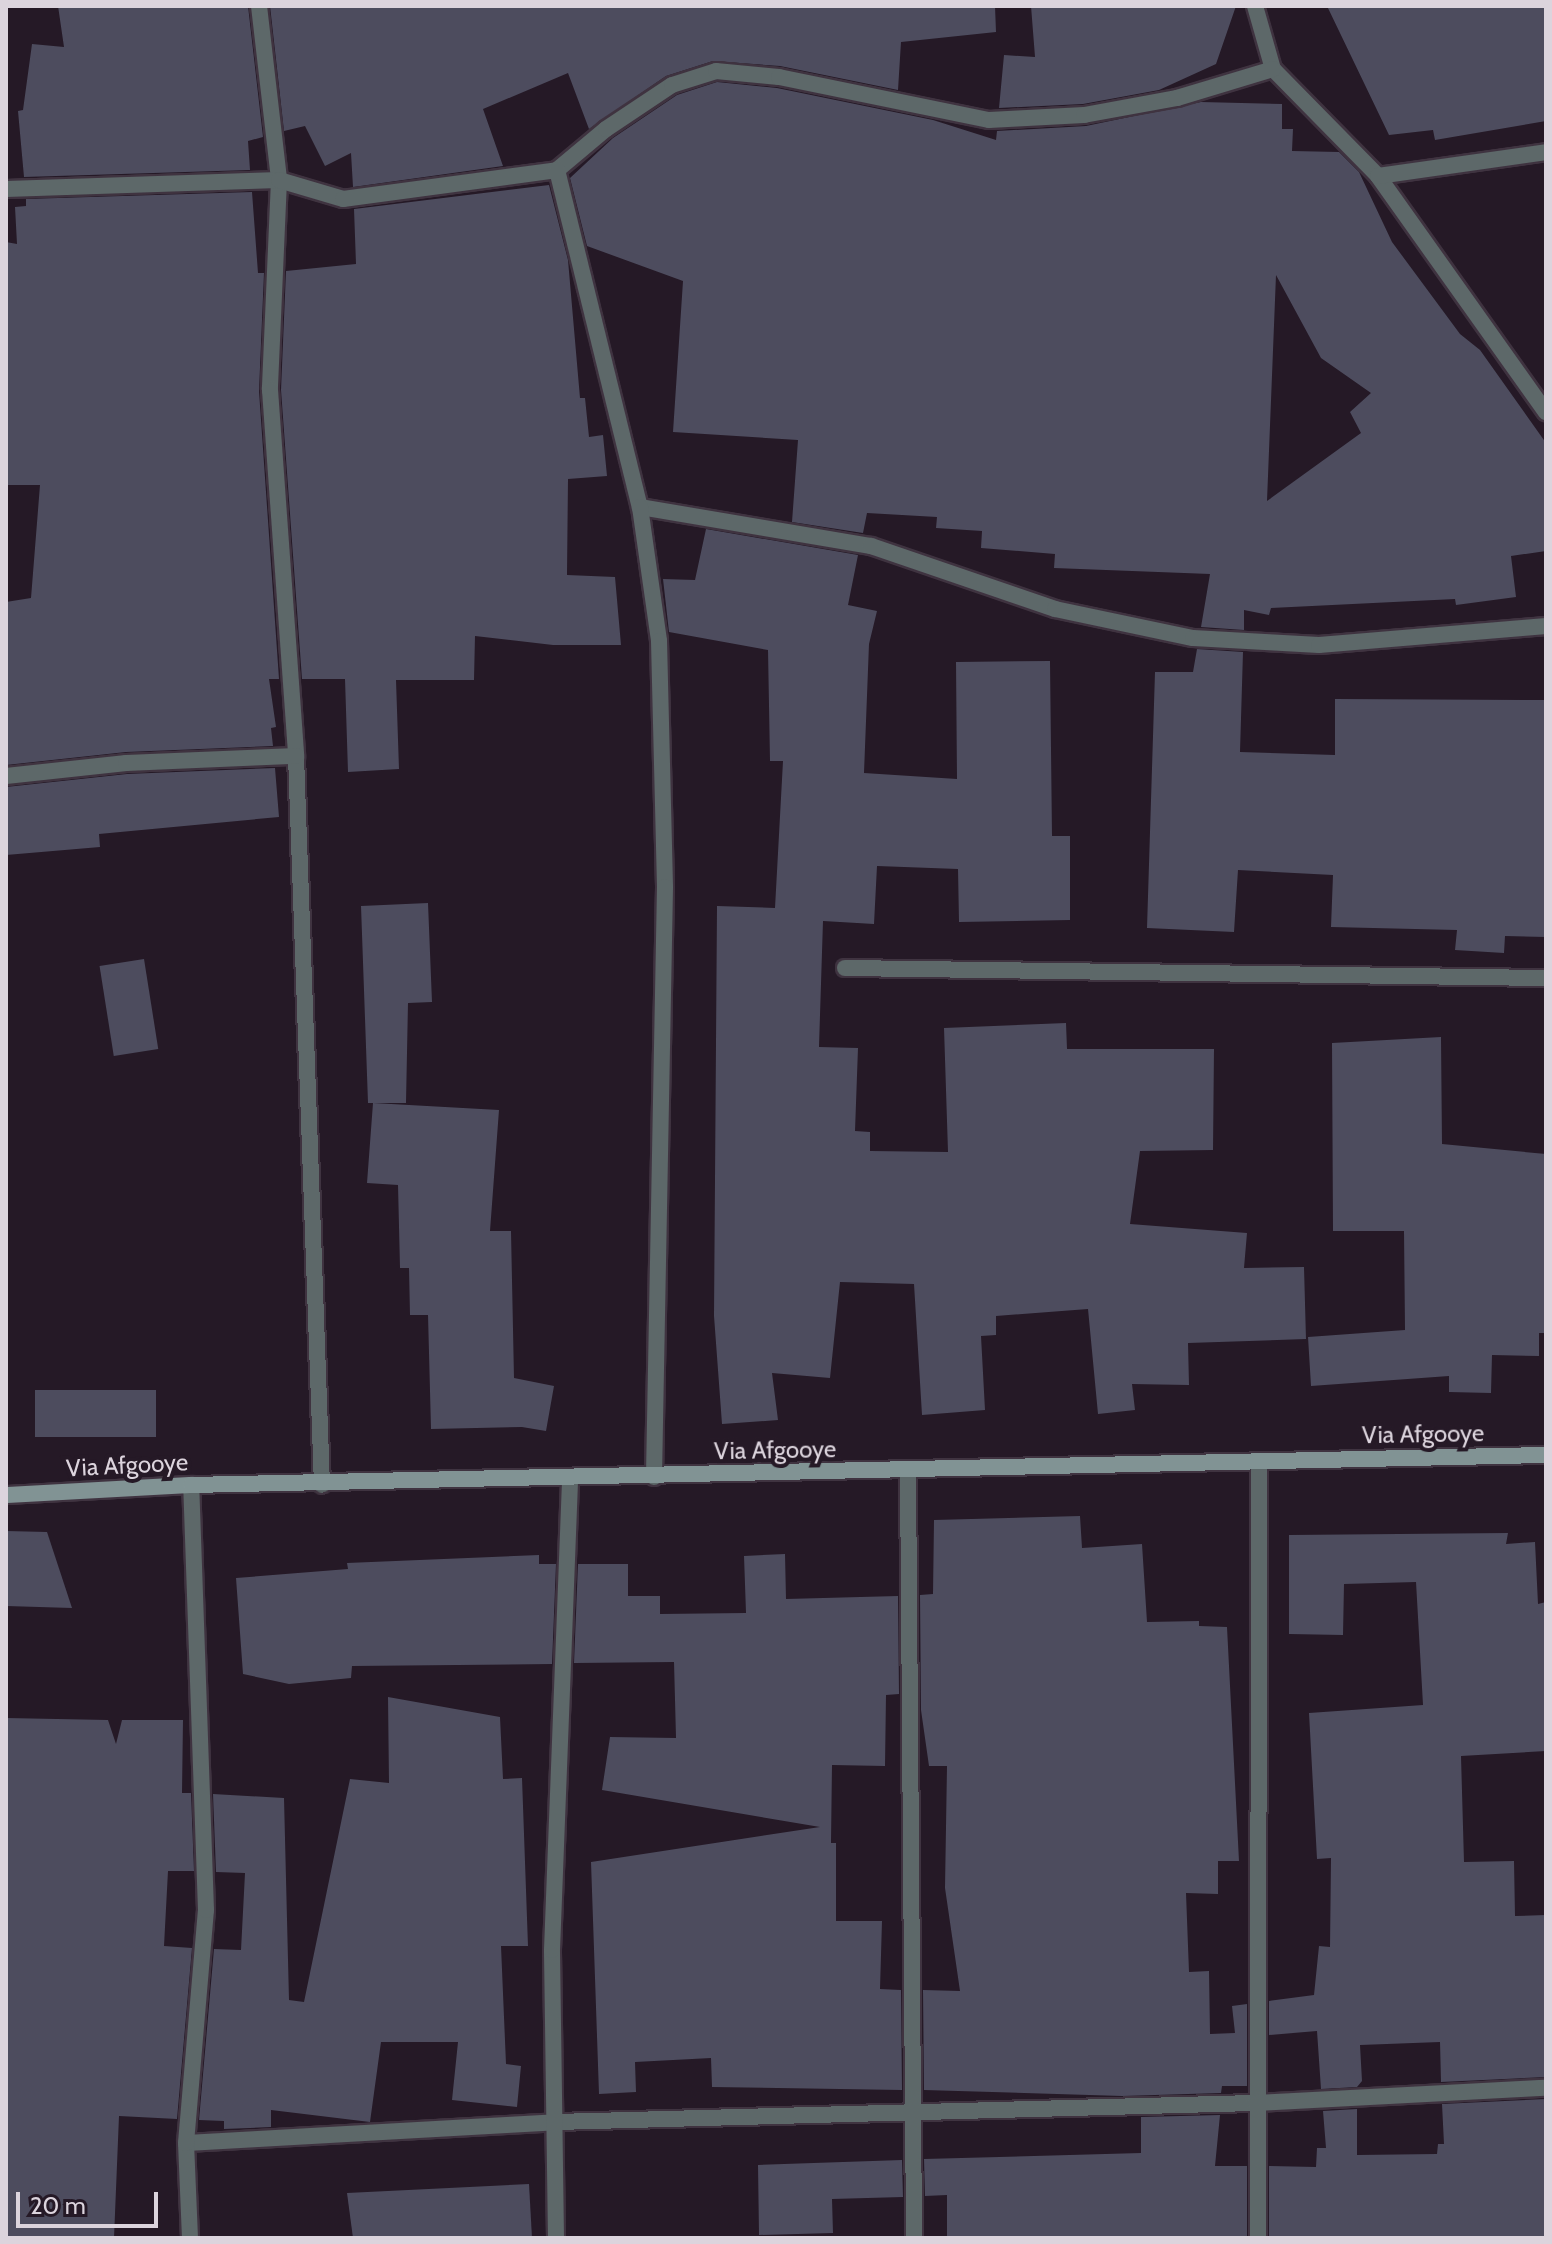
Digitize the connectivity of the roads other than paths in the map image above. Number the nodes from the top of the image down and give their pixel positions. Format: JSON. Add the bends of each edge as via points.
{"nodes":[{"id":1,"x":259,"y":6,"type":"edge"},
{"id":2,"x":1255,"y":6,"type":"edge"},
{"id":3,"x":1273,"y":69,"type":"junction"},
{"id":4,"x":1546,"y":152,"type":"edge"},
{"id":5,"x":557,"y":170,"type":"junction"},
{"id":6,"x":1378,"y":176,"type":"junction"},
{"id":7,"x":279,"y":180,"type":"junction"},
{"id":8,"x":6,"y":189,"type":"edge"},
{"id":9,"x":1546,"y":412,"type":"edge"},
{"id":10,"x":640,"y":507,"type":"junction"},
{"id":11,"x":1546,"y":626,"type":"edge"},
{"id":12,"x":296,"y":756,"type":"junction"},
{"id":13,"x":6,"y":776,"type":"edge"},
{"id":14,"x":845,"y":968,"type":"dead end"},
{"id":15,"x":1546,"y":978,"type":"edge"},
{"id":16,"x":1546,"y":1455,"type":"edge"},
{"id":17,"x":1259,"y":1463,"type":"junction"},
{"id":18,"x":908,"y":1471,"type":"junction"},
{"id":19,"x":654,"y":1477,"type":"junction"},
{"id":20,"x":570,"y":1479,"type":"junction"},
{"id":21,"x":191,"y":1485,"type":"junction"},
{"id":22,"x":322,"y":1485,"type":"junction"},
{"id":23,"x":6,"y":1495,"type":"edge"},
{"id":24,"x":1546,"y":2088,"type":"edge"},
{"id":25,"x":1255,"y":2103,"type":"junction"},
{"id":26,"x":911,"y":2114,"type":"junction"},
{"id":27,"x":556,"y":2122,"type":"junction"},
{"id":28,"x":186,"y":2143,"type":"junction"},
{"id":29,"x":190,"y":2238,"type":"edge"},
{"id":30,"x":556,"y":2238,"type":"edge"},
{"id":31,"x":914,"y":2238,"type":"edge"},
{"id":32,"x":1258,"y":2238,"type":"edge"}],
"edges":[{"from":1,"to":7,"type":"street"},
{"from":2,"to":3,"type":"street"},
{"from":3,"to":5,"type":"street","via":[[1177,98],[1099,112],[989,120],[779,77],[716,71],[672,85]]},
{"from":3,"to":6,"type":"street"},
{"from":4,"to":6,"type":"street"},
{"from":5,"to":7,"type":"street","via":[[343,199]]},
{"from":5,"to":10,"type":"street"},
{"from":6,"to":9,"type":"street"},
{"from":7,"to":8,"type":"street"},
{"from":7,"to":12,"type":"street","via":[[270,390]]},
{"from":10,"to":11,"type":"street","via":[[871,546],[1055,609],[1193,638],[1319,645]]},
{"from":10,"to":19,"type":"street","via":[[659,641],[665,887]]},
{"from":12,"to":13,"type":"street","via":[[126,763]]},
{"from":12,"to":22,"type":"street"},
{"from":14,"to":15,"type":"street"},
{"from":16,"to":17,"type":"main road","name":"Via Afgooye"},
{"from":17,"to":18,"type":"main road","name":"Via Afgooye"},
{"from":17,"to":25,"type":"street"},
{"from":18,"to":19,"type":"main road","name":"Via Afgooye"},
{"from":18,"to":26,"type":"street"},
{"from":19,"to":20,"type":"main road","name":"Via Afgooye"},
{"from":20,"to":22,"type":"main road","name":"Via Afgooye"},
{"from":20,"to":27,"type":"street","via":[[552,1950]]},
{"from":21,"to":22,"type":"main road","name":"Via Afgooye"},
{"from":21,"to":23,"type":"main road","name":"Via Afgooye"},
{"from":21,"to":28,"type":"street","via":[[206,1910]]},
{"from":24,"to":25,"type":"street"},
{"from":25,"to":26,"type":"street"},
{"from":25,"to":32,"type":"street"},
{"from":26,"to":27,"type":"street"},
{"from":26,"to":31,"type":"street"},
{"from":27,"to":28,"type":"street"},
{"from":27,"to":30,"type":"street"},
{"from":28,"to":29,"type":"street"}]}
